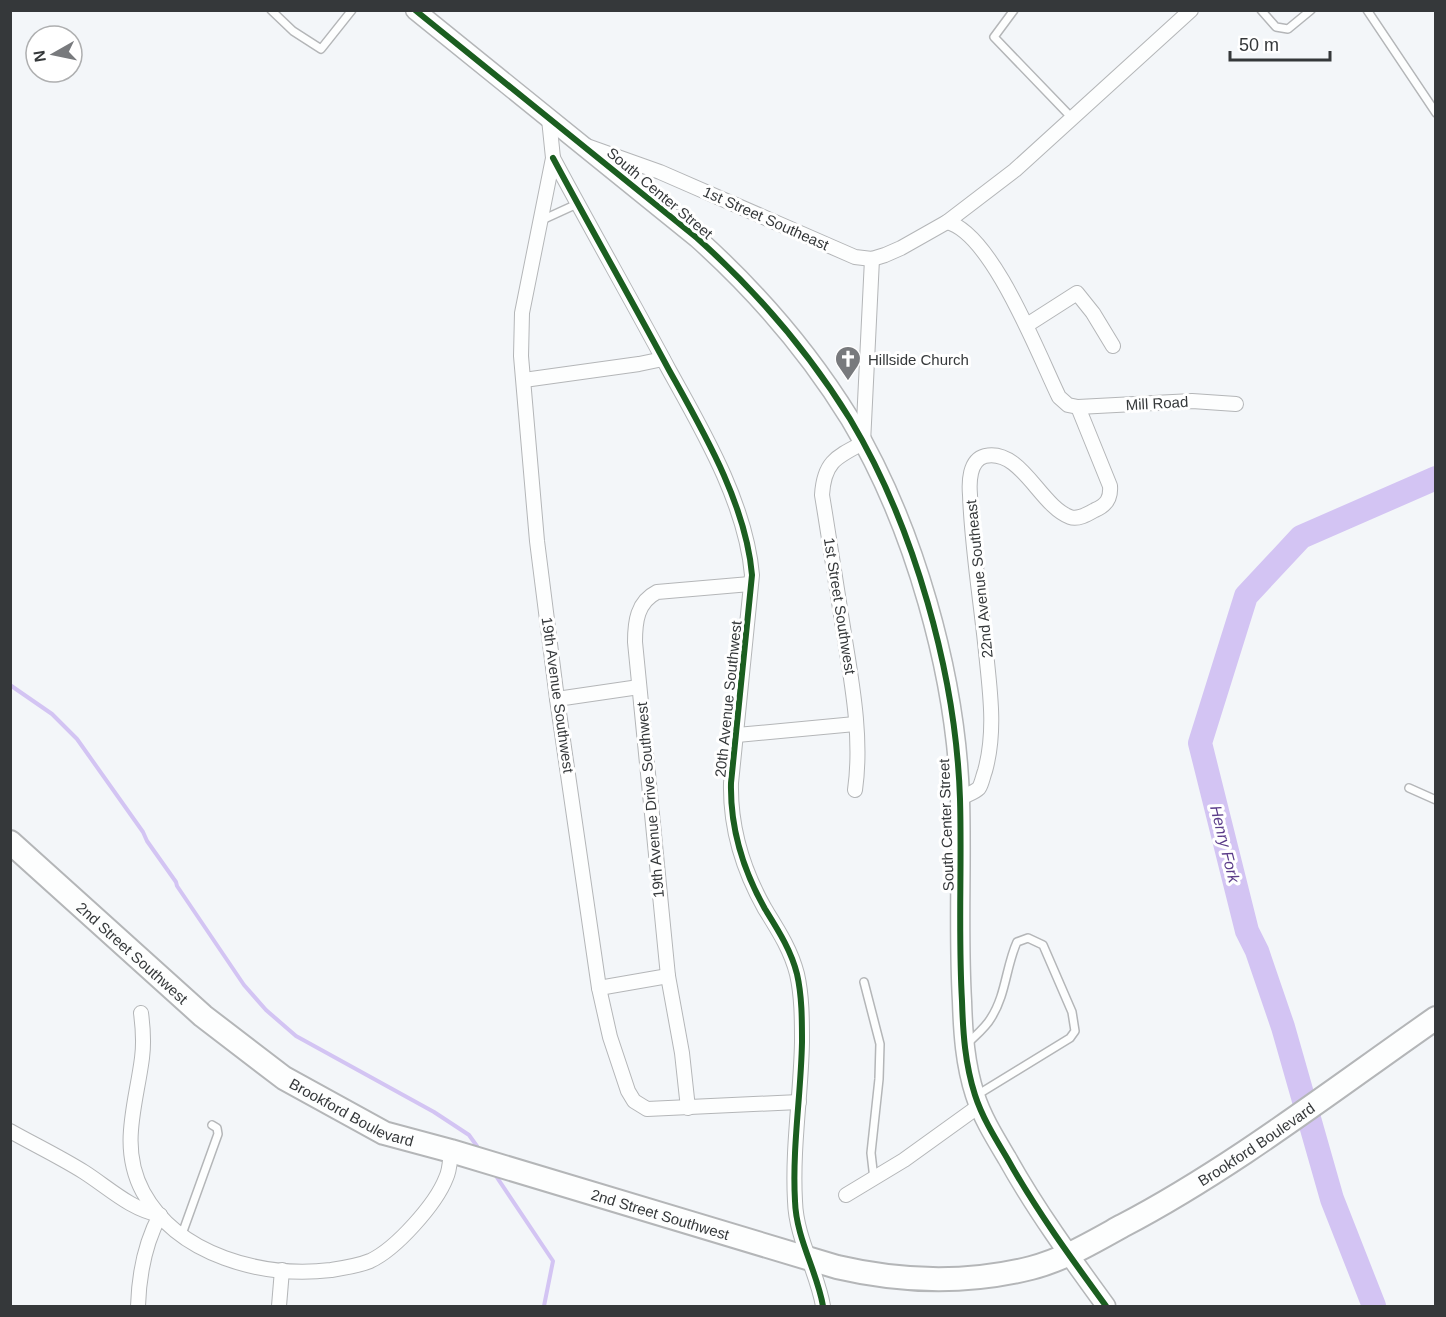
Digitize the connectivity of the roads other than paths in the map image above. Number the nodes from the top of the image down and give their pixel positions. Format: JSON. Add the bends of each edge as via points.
{"nodes":[{"id":1,"x":271,"y":10,"type":"edge"},
{"id":2,"x":352,"y":10,"type":"edge"},
{"id":3,"x":415,"y":10,"type":"edge"},
{"id":4,"x":1014,"y":10,"type":"edge"},
{"id":5,"x":1191,"y":10,"type":"edge"},
{"id":6,"x":1261,"y":10,"type":"edge"},
{"id":7,"x":1311,"y":10,"type":"edge"},
{"id":8,"x":1367,"y":10,"type":"edge"},
{"id":9,"x":1436,"y":113,"type":"edge"},
{"id":10,"x":549,"y":118,"type":"junction"},
{"id":11,"x":1072,"y":118,"type":"junction"},
{"id":12,"x":582,"y":144,"type":"junction"},
{"id":13,"x":553,"y":158,"type":"junction"},
{"id":14,"x":577,"y":204,"type":"junction"},
{"id":15,"x":542,"y":220,"type":"junction"},
{"id":16,"x":946,"y":222,"type":"junction"},
{"id":17,"x":872,"y":259,"type":"junction"},
{"id":18,"x":1027,"y":325,"type":"junction"},
{"id":19,"x":1113,"y":346,"type":"dead end"},
{"id":20,"x":663,"y":358,"type":"junction"},
{"id":21,"x":524,"y":380,"type":"junction"},
{"id":22,"x":1236,"y":404,"type":"dead end"},
{"id":23,"x":1078,"y":408,"type":"junction"},
{"id":24,"x":863,"y":443,"type":"junction"},
{"id":25,"x":750,"y":584,"type":"junction"},
{"id":26,"x":639,"y":687,"type":"junction"},
{"id":27,"x":557,"y":699,"type":"junction"},
{"id":28,"x":855,"y":724,"type":"junction"},
{"id":29,"x":737,"y":735,"type":"junction"},
{"id":30,"x":1409,"y":788,"type":"dead end"},
{"id":31,"x":855,"y":790,"type":"dead end"},
{"id":32,"x":960,"y":799,"type":"junction"},
{"id":33,"x":1436,"y":800,"type":"edge"},
{"id":34,"x":10,"y":842,"type":"edge"},
{"id":35,"x":668,"y":976,"type":"junction"},
{"id":36,"x":864,"y":982,"type":"dead end"},
{"id":37,"x":599,"y":988,"type":"junction"},
{"id":38,"x":141,"y":1013,"type":"dead end"},
{"id":39,"x":1436,"y":1018,"type":"edge"},
{"id":40,"x":964,"y":1047,"type":"junction"},
{"id":41,"x":257,"y":1059,"type":"joint"},
{"id":42,"x":977,"y":1101,"type":"junction"},
{"id":43,"x":800,"y":1102,"type":"junction"},
{"id":44,"x":688,"y":1108,"type":"junction"},
{"id":45,"x":212,"y":1125,"type":"dead end"},
{"id":46,"x":10,"y":1131,"type":"edge"},
{"id":47,"x":452,"y":1151,"type":"junction"},
{"id":48,"x":873,"y":1179,"type":"junction"},
{"id":49,"x":846,"y":1195,"type":"dead end"},
{"id":50,"x":160,"y":1215,"type":"junction"},
{"id":51,"x":182,"y":1234,"type":"junction"},
{"id":52,"x":1068,"y":1254,"type":"junction"},
{"id":53,"x":809,"y":1258,"type":"junction"},
{"id":54,"x":282,"y":1270,"type":"junction"},
{"id":55,"x":138,"y":1306,"type":"edge"},
{"id":56,"x":279,"y":1306,"type":"edge"},
{"id":57,"x":823,"y":1306,"type":"edge"},
{"id":58,"x":1106,"y":1306,"type":"edge"}],
"edges":[{"from":1,"to":2,"type":"lane","via":[[293,31],[321,49]]},
{"from":3,"to":10,"type":"street","name":"South Center Street"},
{"from":4,"to":11,"type":"lane","via":[[994,37]]},
{"from":5,"to":11,"type":"street"},
{"from":6,"to":7,"type":"lane","via":[[1276,27],[1288,29]]},
{"from":8,"to":9,"type":"lane"},
{"from":10,"to":12,"type":"street","name":"South Center Street"},
{"from":10,"to":13,"type":"street","name":"19th Avenue Southwest"},
{"from":11,"to":16,"type":"street","via":[[1015,170]]},
{"from":12,"to":17,"type":"street","name":"1st Street Southeast","via":[[660,172],[855,257]]},
{"from":12,"to":24,"type":"street","name":"South Center Street","via":[[697,238],[750,289],[795,341]]},
{"from":13,"to":14,"type":"street","name":"20th Avenue Southwest"},
{"from":13,"to":15,"type":"street","name":"19th Avenue Southwest"},
{"from":14,"to":15,"type":"lane"},
{"from":14,"to":20,"type":"street","name":"20th Avenue Southwest"},
{"from":15,"to":21,"type":"street","name":"19th Avenue Southwest","via":[[522,313]]},
{"from":16,"to":17,"type":"street","via":[[901,249]]},
{"from":16,"to":18,"type":"street","name":"22nd Avenue Southeast","via":[[971,239],[990,261]]},
{"from":17,"to":24,"type":"street"},
{"from":18,"to":19,"type":"street","via":[[1077,293]]},
{"from":18,"to":23,"type":"street","name":"22nd Avenue Southeast","via":[[1059,397]]},
{"from":20,"to":21,"type":"street"},
{"from":20,"to":25,"type":"street","name":"20th Avenue Southwest","via":[[725,480],[747,543]]},
{"from":21,"to":27,"type":"street","name":"19th Avenue Southwest","via":[[537,541]]},
{"from":22,"to":23,"type":"street","name":"Mill Road","via":[[1192,401]]},
{"from":23,"to":32,"type":"street","name":"22nd Avenue Southeast","via":[[1110,486],[1111,495],[1098,509],[1071,518],[1054,508],[1011,462],[997,456],[980,458],[973,465],[969,492],[971,526],[985,633],[991,730],[982,782],[978,789]]},
{"from":24,"to":28,"type":"street","name":"1st Street Southwest","via":[[837,456],[826,470],[822,495]]},
{"from":24,"to":32,"type":"street","name":"South Center Street","via":[[899,519],[930,615],[949,695]]},
{"from":25,"to":26,"type":"street","name":"19th Avenue Drive Southwest","via":[[657,592],[647,597],[635,622]]},
{"from":25,"to":29,"type":"street","name":"20th Avenue Southwest"},
{"from":26,"to":27,"type":"street"},
{"from":26,"to":35,"type":"street","name":"19th Avenue Drive Southwest"},
{"from":27,"to":37,"type":"street","name":"19th Avenue Southwest"},
{"from":28,"to":29,"type":"street"},
{"from":28,"to":31,"type":"street","name":"1st Street Southwest","via":[[859,768]]},
{"from":29,"to":43,"type":"street","name":"20th Avenue Southwest","via":[[730,810],[752,882],[789,951],[797,975],[802,1023]]},
{"from":30,"to":33,"type":"lane"},
{"from":32,"to":40,"type":"street","name":"South Center Street"},
{"from":34,"to":41,"type":"main road","name":"2nd Street Southwest","via":[[203,1016]]},
{"from":35,"to":37,"type":"street"},
{"from":35,"to":44,"type":"street","name":"19th Avenue Drive Southwest"},
{"from":36,"to":48,"type":"lane","via":[[880,1044],[871,1153]]},
{"from":37,"to":44,"type":"street","name":"19th Avenue Southwest","via":[[618,1061],[634,1101],[647,1109]]},
{"from":38,"to":50,"type":"street","via":[[144,1041],[132,1113],[131,1156],[143,1192]]},
{"from":39,"to":52,"type":"main road","name":"Brookford Boulevard","via":[[1203,1181]]},
{"from":40,"to":42,"type":"street","name":"South Center Street"},
{"from":40,"to":42,"type":"lane","via":[[992,1018],[1017,942],[1028,938],[1043,945],[1072,1012],[1075,1031]]},
{"from":41,"to":47,"type":"main road","name":"Brookford Boulevard","via":[[384,1133]]},
{"from":42,"to":48,"type":"street","via":[[904,1160]]},
{"from":42,"to":52,"type":"street","name":"South Center Street","via":[[1031,1200]]},
{"from":43,"to":44,"type":"street","name":"19th Avenue Southwest"},
{"from":43,"to":53,"type":"street","name":"20th Avenue Southwest","via":[[795,1203]]},
{"from":45,"to":51,"type":"lane","via":[[218,1134]]},
{"from":46,"to":50,"type":"street","via":[[77,1168],[130,1204]]},
{"from":47,"to":53,"type":"main road","name":"2nd Street Southwest"},
{"from":47,"to":54,"type":"street","via":[[446,1178],[434,1197],[412,1227],[388,1250],[353,1267],[309,1272]]},
{"from":48,"to":49,"type":"street"},
{"from":50,"to":51,"type":"street"},
{"from":50,"to":55,"type":"street","via":[[142,1267]]},
{"from":51,"to":54,"type":"street","via":[[230,1260]]},
{"from":52,"to":53,"type":"main road","name":"2nd Street Southwest","via":[[1032,1267],[939,1279],[877,1275]]},
{"from":52,"to":58,"type":"street","name":"South Center Street"},
{"from":53,"to":57,"type":"street","name":"20th Avenue Southwest"},
{"from":54,"to":56,"type":"street"}]}
